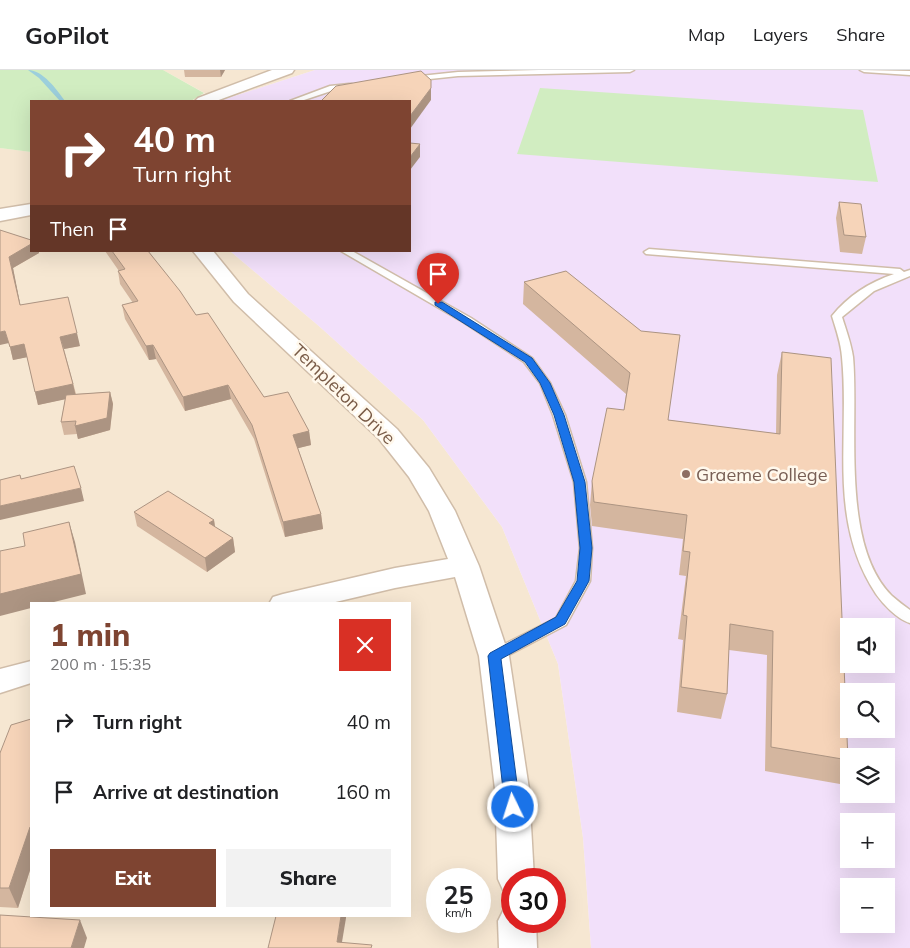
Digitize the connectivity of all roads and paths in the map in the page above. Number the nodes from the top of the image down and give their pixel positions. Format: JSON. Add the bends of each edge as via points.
{"nodes":[{"id":1,"x":287,"y":70,"type":"edge"},
{"id":2,"x":630,"y":70,"type":"edge"},
{"id":3,"x":864,"y":70,"type":"edge"},
{"id":4,"x":910,"y":73,"type":"edge"},
{"id":5,"x":399,"y":80,"type":"edge"},
{"id":6,"x":361,"y":84,"type":"edge"},
{"id":7,"x":204,"y":100,"type":"edge"},
{"id":8,"x":297,"y":100,"type":"edge"},
{"id":9,"x":30,"y":210,"type":"edge"},
{"id":10,"x":0,"y":215,"type":"edge"},
{"id":11,"x":204,"y":252,"type":"edge"},
{"id":12,"x":347,"y":252,"type":"edge"},
{"id":13,"x":649,"y":252,"type":"dead end"},
{"id":14,"x":465,"y":566,"type":"junction"},
{"id":15,"x":291,"y":602,"type":"edge"},
{"id":16,"x":910,"y":618,"type":"edge"},
{"id":17,"x":494,"y":656,"type":"junction"},
{"id":18,"x":30,"y":672,"type":"edge"},
{"id":19,"x":0,"y":681,"type":"edge"},
{"id":20,"x":516,"y":868,"type":"edge"},
{"id":21,"x":517,"y":933,"type":"edge"},
{"id":22,"x":518,"y":948,"type":"edge"}],
"edges":[{"from":1,"to":7,"type":"street"},
{"from":2,"to":5,"type":"lane","via":[[458,74]]},
{"from":3,"to":4,"type":"lane"},
{"from":6,"to":8,"type":"lane","via":[[333,88]]},
{"from":9,"to":10,"type":"street"},
{"from":11,"to":14,"type":"street","name":"Templeton Drive","via":[[242,298],[388,434],[420,474],[442,510]]},
{"from":12,"to":17,"type":"lane","via":[[466,320],[528,360],[545,383],[559,415],[580,482],[586,548],[583,581],[560,621]]},
{"from":13,"to":16,"type":"lane","via":[[910,273],[872,286],[837,316],[847,350],[852,522],[864,561],[876,585],[894,609]]},
{"from":14,"to":15,"type":"street"},
{"from":14,"to":17,"type":"street","name":"Templeton Drive"},
{"from":17,"to":20,"type":"street","name":"Templeton Drive","via":[[512,789]]},
{"from":18,"to":19,"type":"street"},
{"from":21,"to":22,"type":"street"}]}
